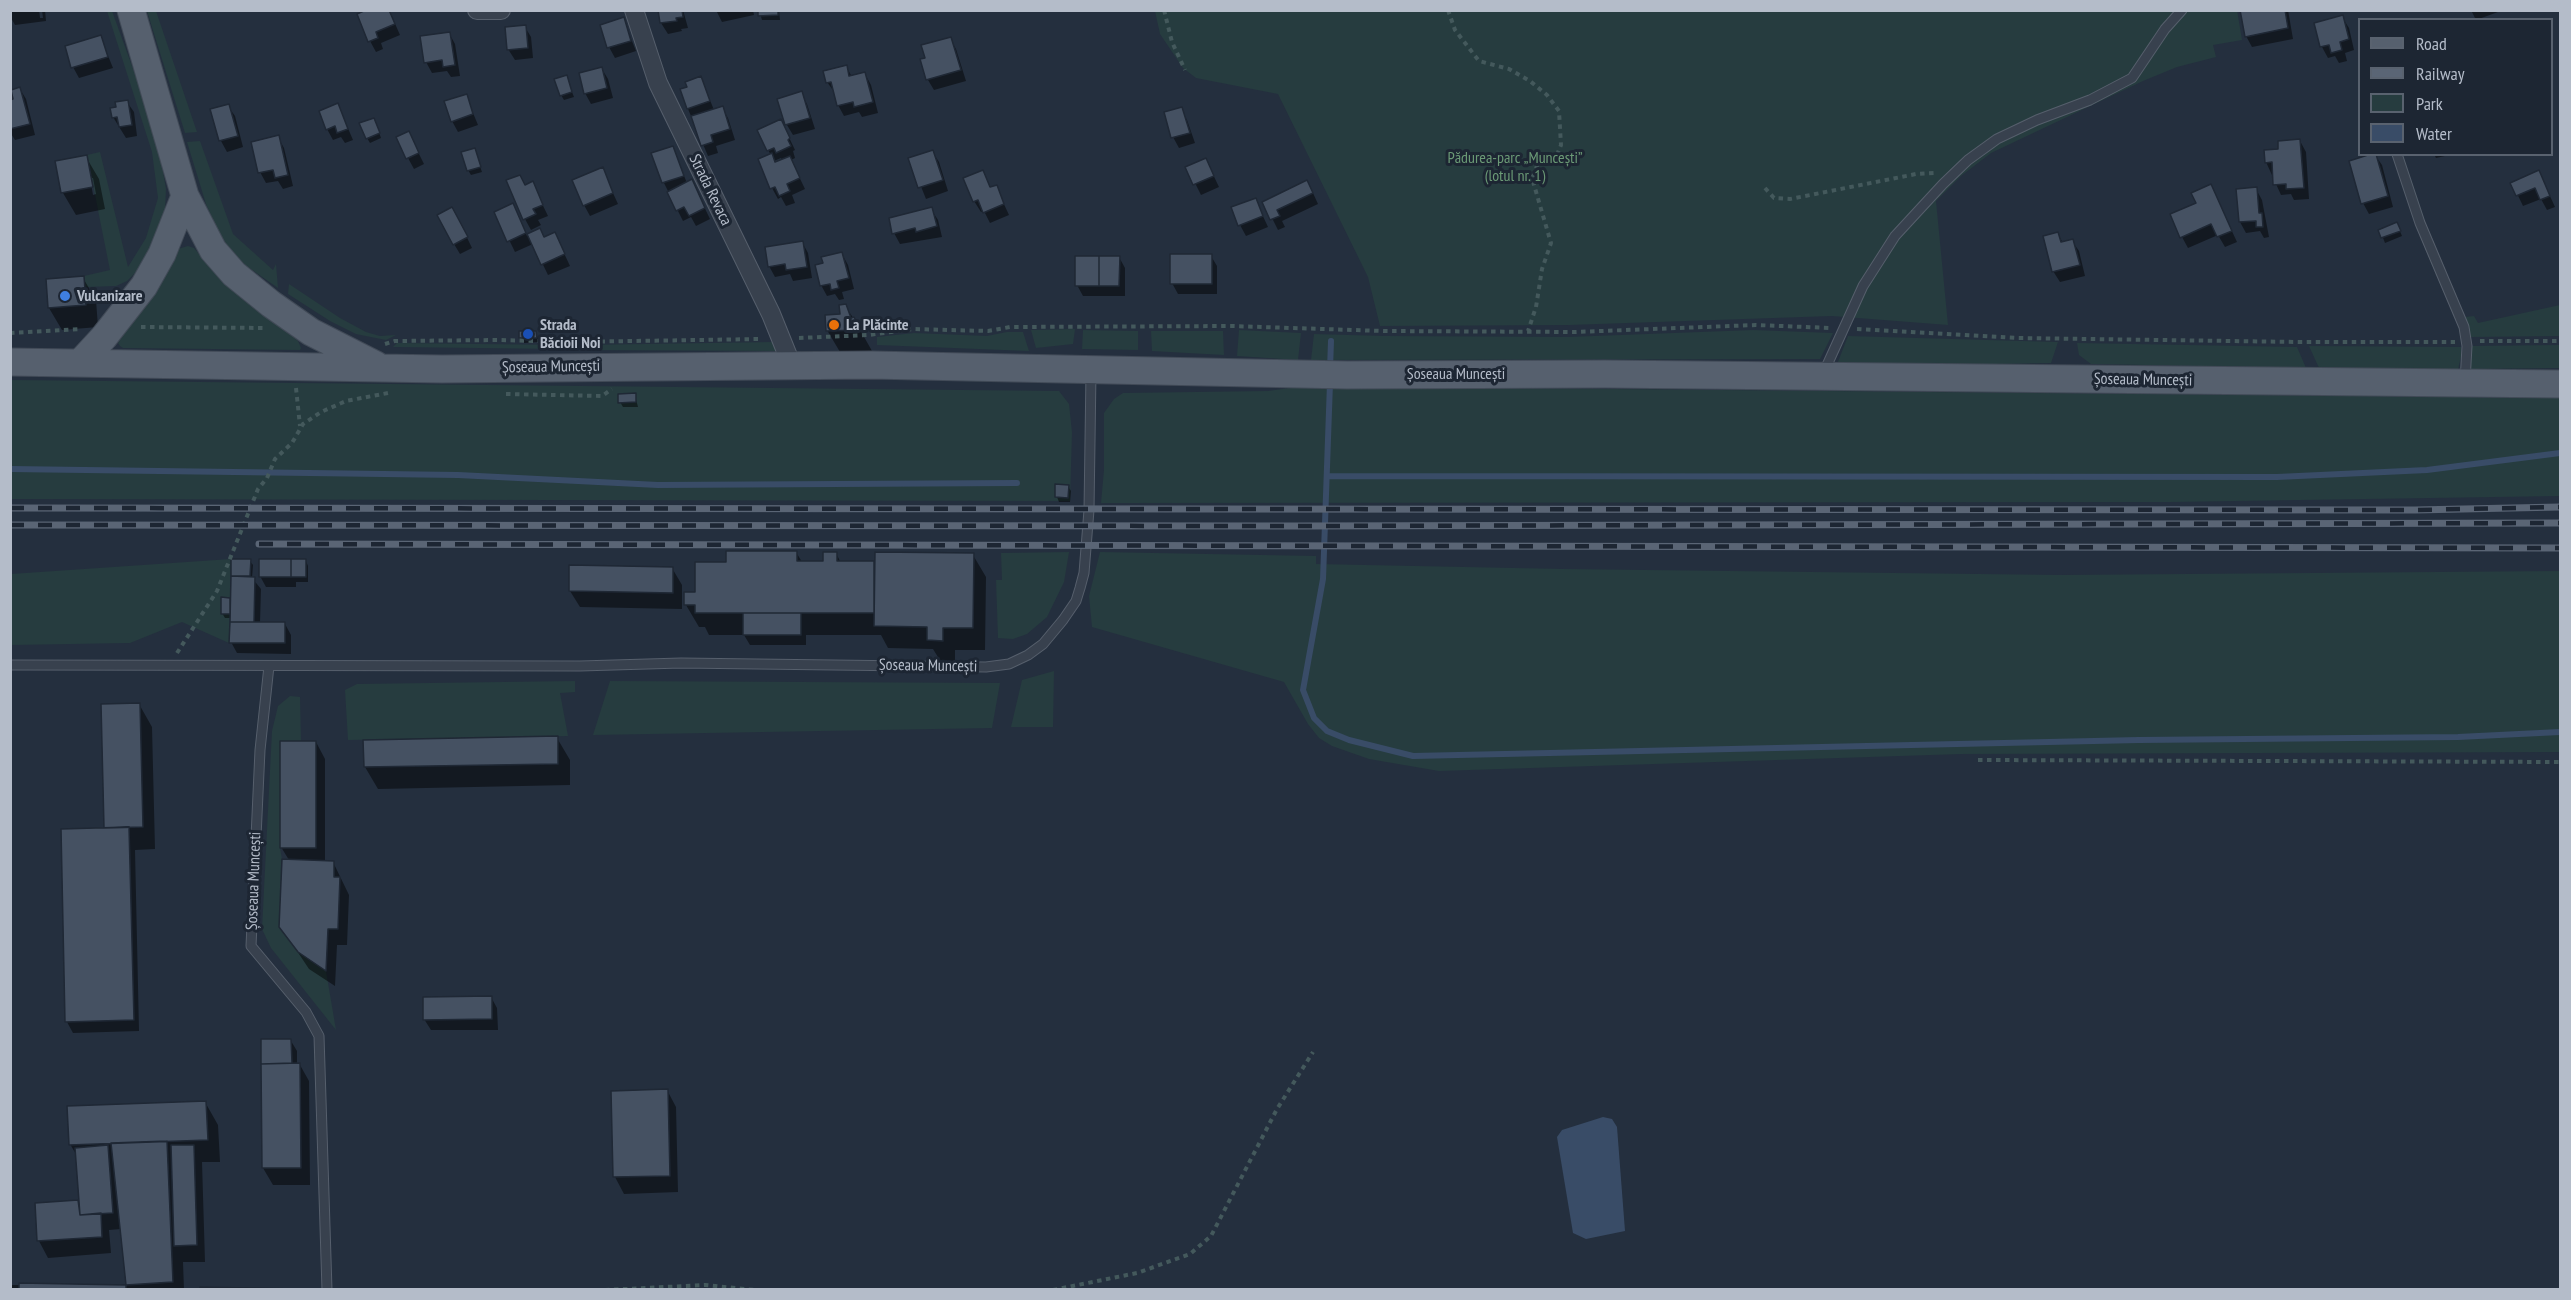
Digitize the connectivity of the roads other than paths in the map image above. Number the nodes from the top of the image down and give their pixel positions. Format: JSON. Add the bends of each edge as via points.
{"nodes":[{"id":1,"x":130,"y":10,"type":"edge"},
{"id":2,"x":477,"y":10,"type":"edge"},
{"id":3,"x":501,"y":10,"type":"edge"},
{"id":4,"x":634,"y":10,"type":"edge"},
{"id":5,"x":2182,"y":10,"type":"edge"},
{"id":6,"x":2398,"y":156,"type":"edge"},
{"id":7,"x":185,"y":196,"type":"junction"},
{"id":8,"x":378,"y":355,"type":"junction"},
{"id":9,"x":10,"y":362,"type":"edge"},
{"id":10,"x":80,"y":363,"type":"junction"},
{"id":11,"x":792,"y":366,"type":"junction"},
{"id":12,"x":1091,"y":370,"type":"junction"},
{"id":13,"x":1821,"y":376,"type":"junction"},
{"id":14,"x":2465,"y":383,"type":"junction"},
{"id":15,"x":2560,"y":384,"type":"edge"},
{"id":16,"x":10,"y":665,"type":"edge"},
{"id":17,"x":269,"y":666,"type":"junction"},
{"id":18,"x":327,"y":1290,"type":"edge"}],
"edges":[{"from":1,"to":7,"type":"main road"},
{"from":2,"to":3,"type":"street"},
{"from":4,"to":11,"type":"street","name":"Strada Revaca","via":[[658,83],[771,314]]},
{"from":5,"to":13,"type":"lane","via":[[2132,78],[1997,139],[1948,179],[1895,236],[1863,286]]},
{"from":6,"to":14,"type":"lane","via":[[2420,223],[2464,327]]},
{"from":7,"to":8,"type":"main road","via":[[213,250],[234,274],[305,328]]},
{"from":7,"to":10,"type":"main road","via":[[162,254],[144,286]]},
{"from":8,"to":10,"type":"main road","name":"Șoseaua Muncești","via":[[294,367]]},
{"from":8,"to":11,"type":"main road","name":"Șoseaua Muncești"},
{"from":9,"to":10,"type":"main road","name":"Șoseaua Muncești"},
{"from":11,"to":12,"type":"main road","name":"Șoseaua Muncești"},
{"from":12,"to":13,"type":"main road","name":"Șoseaua Muncești"},
{"from":12,"to":17,"type":"lane","name":"Șoseaua Muncești","via":[[1089,510],[1080,588],[1064,620],[1043,644],[1009,664]]},
{"from":13,"to":14,"type":"main road","name":"Șoseaua Muncești"},
{"from":14,"to":15,"type":"main road","name":"Șoseaua Muncești"},
{"from":16,"to":17,"type":"lane","name":"Șoseaua Muncești"},
{"from":17,"to":18,"type":"lane","name":"Șoseaua Muncești","via":[[260,750],[251,946],[306,1012],[319,1036]]}]}
